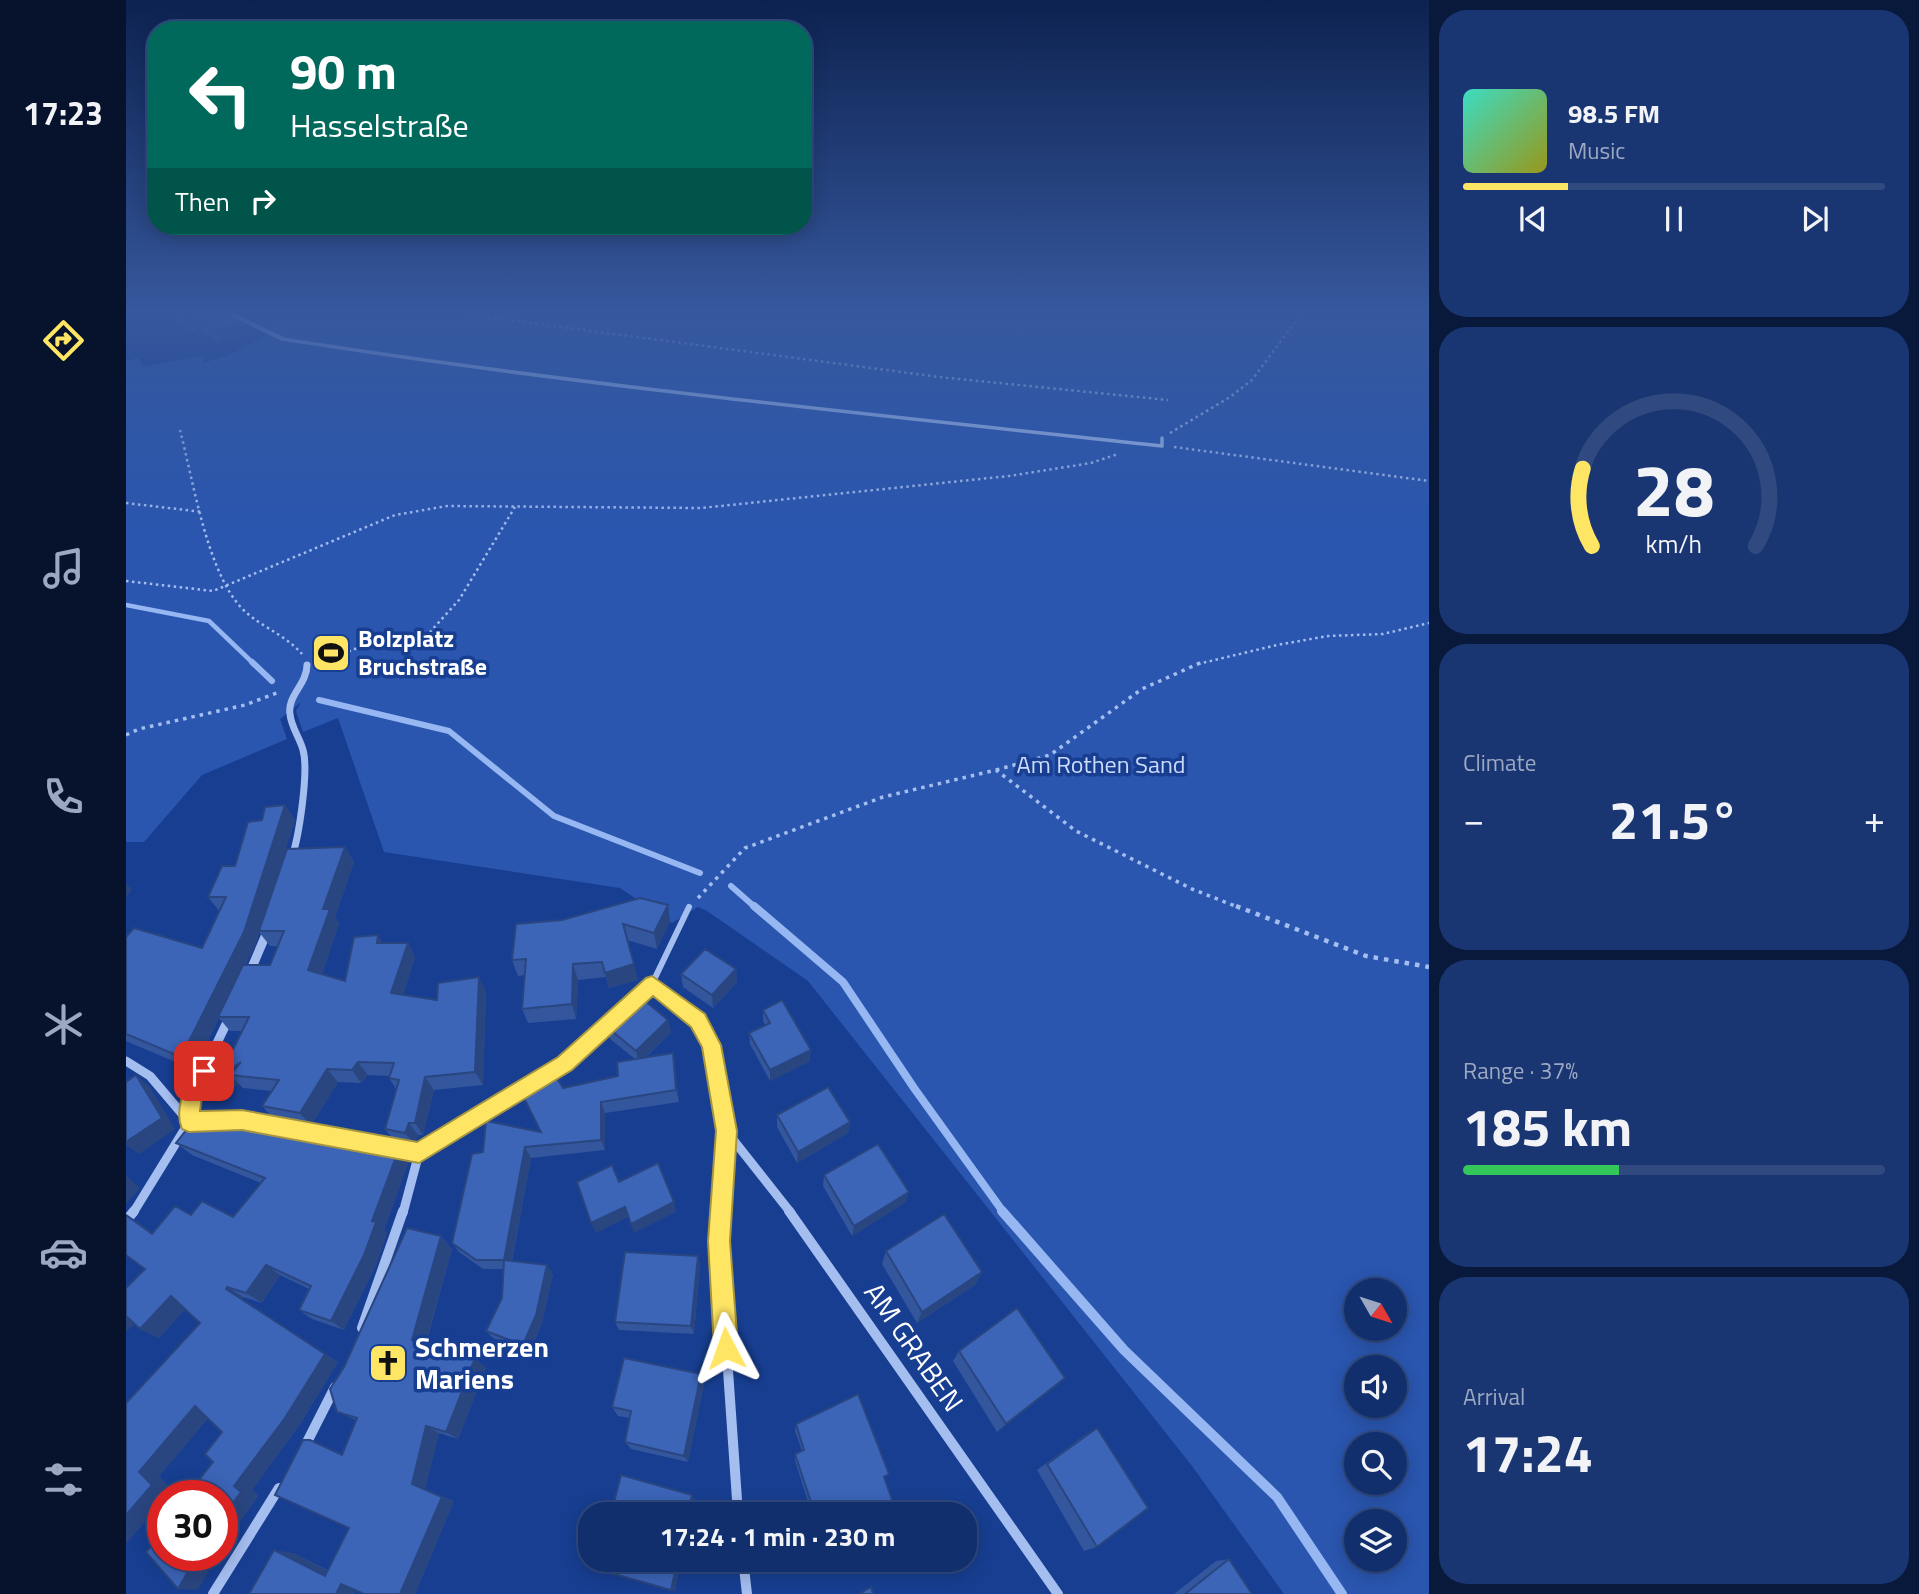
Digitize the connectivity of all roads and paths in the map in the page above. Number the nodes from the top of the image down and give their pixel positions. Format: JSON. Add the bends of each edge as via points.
{"nodes":[{"id":1,"x":643,"y":388,"type":"edge"},
{"id":2,"x":1052,"y":388,"type":"edge"},
{"id":3,"x":1241,"y":388,"type":"edge"},
{"id":4,"x":1168,"y":400,"type":"dead end"},
{"id":5,"x":180,"y":430,"type":"dead end"},
{"id":6,"x":1162,"y":438,"type":"joint"},
{"id":7,"x":1136,"y":443,"type":"junction"},
{"id":8,"x":1162,"y":446,"type":"junction"},
{"id":9,"x":1429,"y":481,"type":"edge"},
{"id":10,"x":126,"y":503,"type":"edge"},
{"id":11,"x":516,"y":506,"type":"junction"},
{"id":12,"x":203,"y":512,"type":"junction"},
{"id":13,"x":126,"y":581,"type":"edge"},
{"id":14,"x":226,"y":586,"type":"junction"},
{"id":15,"x":1429,"y":623,"type":"edge"},
{"id":16,"x":307,"y":665,"type":"joint"},
{"id":17,"x":304,"y":680,"type":"junction"},
{"id":18,"x":126,"y":735,"type":"edge"},
{"id":19,"x":996,"y":770,"type":"junction"},
{"id":20,"x":287,"y":873,"type":"edge"},
{"id":21,"x":689,"y":907,"type":"joint"},
{"id":22,"x":269,"y":925,"type":"edge"},
{"id":23,"x":1429,"y":967,"type":"edge"},
{"id":24,"x":249,"y":976,"type":"edge"},
{"id":25,"x":652,"y":984,"type":"junction"},
{"id":26,"x":232,"y":1012,"type":"edge"},
{"id":27,"x":126,"y":1061,"type":"edge"},
{"id":28,"x":542,"y":1077,"type":"edge"},
{"id":29,"x":531,"y":1084,"type":"edge"},
{"id":30,"x":189,"y":1122,"type":"junction"},
{"id":31,"x":269,"y":1125,"type":"edge"},
{"id":32,"x":283,"y":1128,"type":"edge"},
{"id":33,"x":727,"y":1131,"type":"junction"},
{"id":34,"x":419,"y":1153,"type":"junction"},
{"id":35,"x":126,"y":1221,"type":"edge"},
{"id":36,"x":356,"y":1341,"type":"edge"},
{"id":37,"x":339,"y":1378,"type":"edge"},
{"id":38,"x":294,"y":1464,"type":"edge"},
{"id":39,"x":287,"y":1475,"type":"edge"},
{"id":40,"x":737,"y":1502,"type":"edge"},
{"id":41,"x":744,"y":1572,"type":"edge"},
{"id":42,"x":213,"y":1594,"type":"edge"},
{"id":43,"x":747,"y":1594,"type":"edge"},
{"id":44,"x":1058,"y":1594,"type":"edge"}],
"edges":[{"from":1,"to":7,"type":"lane"},
{"from":2,"to":4,"type":"path"},
{"from":3,"to":6,"type":"path"},
{"from":5,"to":12,"type":"path"},
{"from":6,"to":8,"type":"lane"},
{"from":7,"to":8,"type":"lane"},
{"from":7,"to":11,"type":"path","via":[[1091,463],[1009,476],[701,508]]},
{"from":8,"to":9,"type":"path"},
{"from":10,"to":12,"type":"path"},
{"from":11,"to":14,"type":"path","via":[[447,506],[395,515]]},
{"from":11,"to":17,"type":"path","via":[[458,600],[430,632],[392,645],[354,649]]},
{"from":12,"to":14,"type":"path"},
{"from":13,"to":14,"type":"path","via":[[214,591]]},
{"from":14,"to":16,"type":"path","via":[[241,607],[297,648]]},
{"from":15,"to":19,"type":"path","via":[[1383,634],[1328,636],[1207,660],[1142,689],[1050,755]]},
{"from":16,"to":17,"type":"street"},
{"from":17,"to":18,"type":"path","via":[[246,705]]},
{"from":17,"to":20,"type":"street","via":[[289,713],[304,753],[300,833]]},
{"from":19,"to":21,"type":"path","via":[[883,797],[746,849]]},
{"from":19,"to":23,"type":"path","via":[[1076,831],[1192,889],[1366,956]]},
{"from":21,"to":25,"type":"lane"},
{"from":22,"to":24,"type":"street"},
{"from":25,"to":28,"type":"street","via":[[565,1063]]},
{"from":25,"to":33,"type":"street","via":[[698,1020],[706,1033]]},
{"from":26,"to":30,"type":"street","via":[[192,1095]]},
{"from":27,"to":30,"type":"street","via":[[150,1076]]},
{"from":29,"to":34,"type":"street"},
{"from":30,"to":31,"type":"street","via":[[242,1120]]},
{"from":30,"to":35,"type":"street","via":[[144,1200]]},
{"from":32,"to":34,"type":"street"},
{"from":33,"to":40,"type":"street","via":[[719,1241]]},
{"from":33,"to":44,"type":"street","name":"AM GRABEN","via":[[806,1232]]},
{"from":34,"to":36,"type":"street","via":[[398,1230]]},
{"from":37,"to":38,"type":"street"},
{"from":39,"to":42,"type":"street"},
{"from":41,"to":43,"type":"street"}]}
